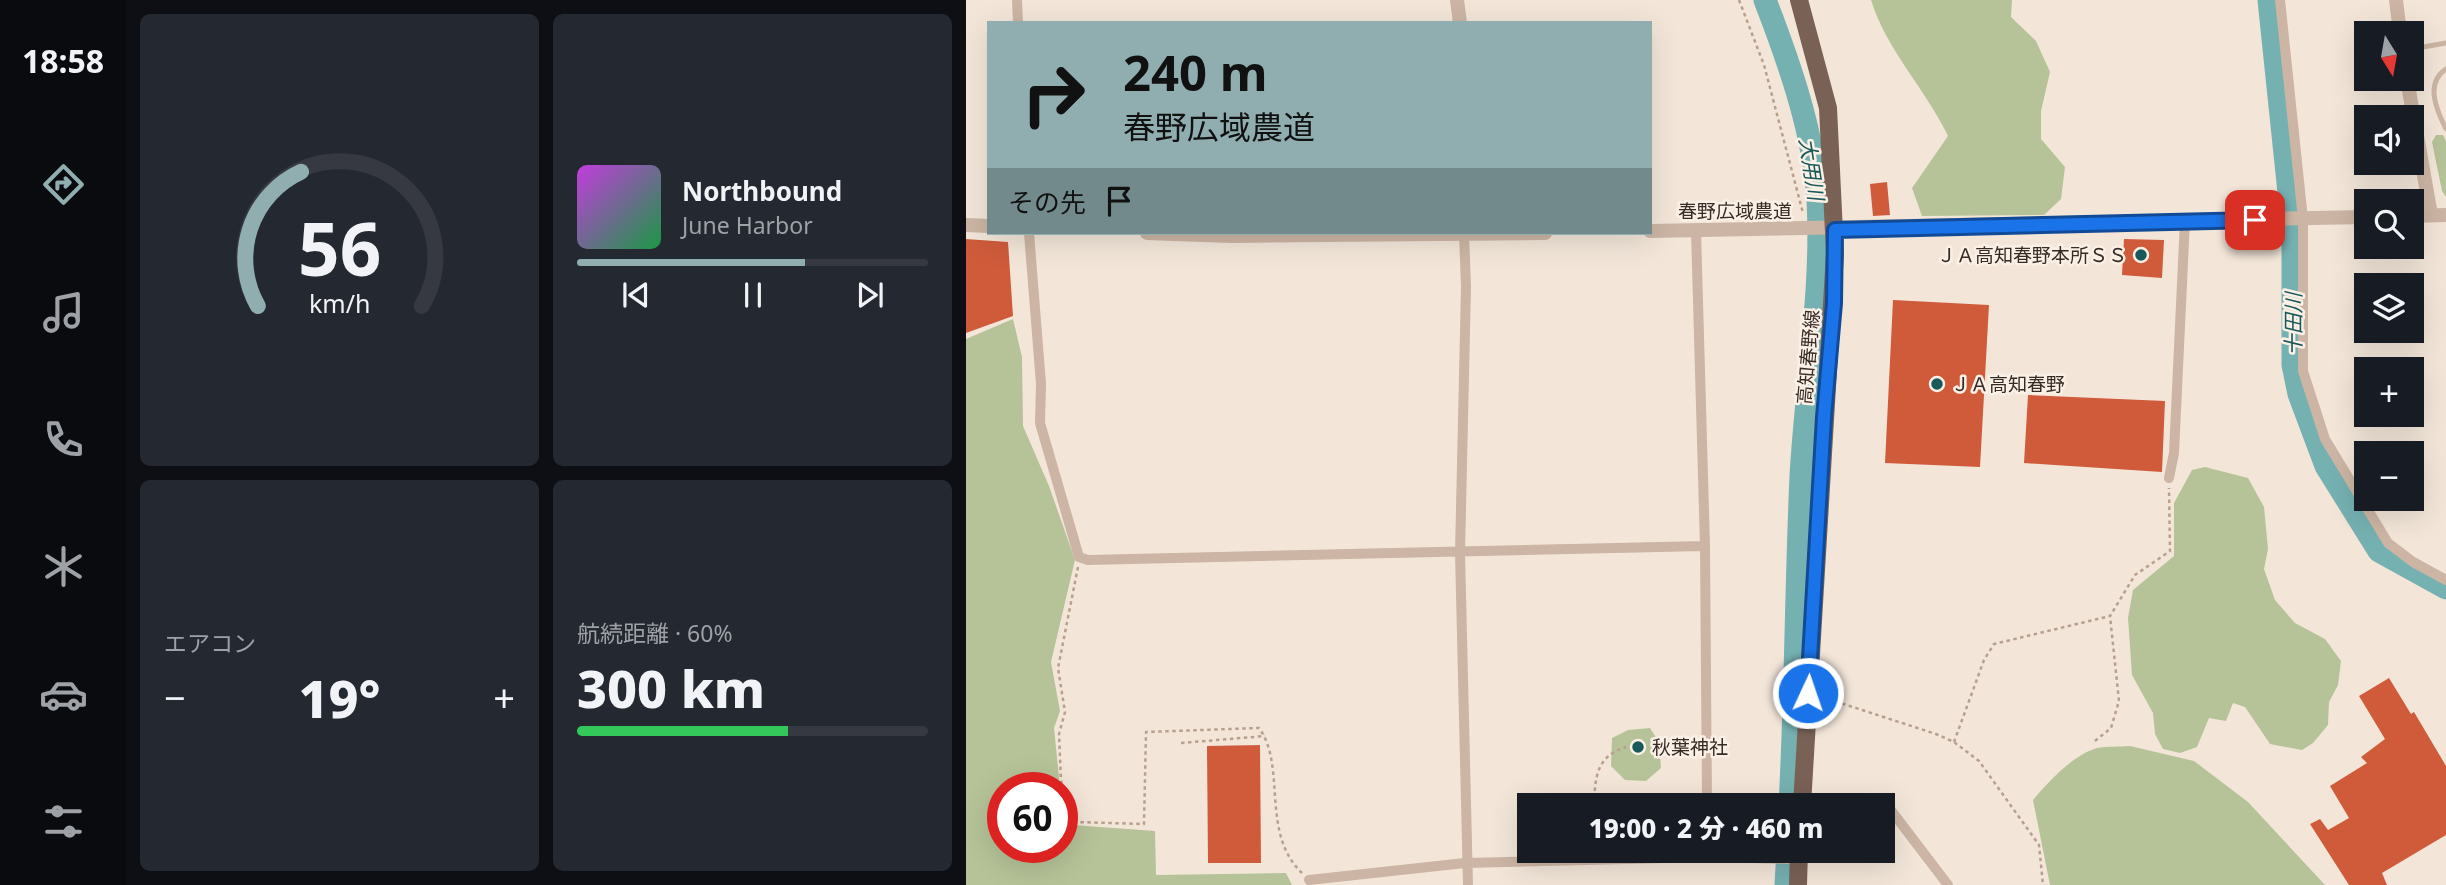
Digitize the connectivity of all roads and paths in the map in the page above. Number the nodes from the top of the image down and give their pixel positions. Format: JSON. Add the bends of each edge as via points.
{"nodes":[{"id":1,"x":1017,"y":0,"type":"edge"},
{"id":2,"x":1457,"y":0,"type":"edge"},
{"id":3,"x":1739,"y":0,"type":"edge"},
{"id":4,"x":1799,"y":0,"type":"edge"},
{"id":5,"x":2280,"y":0,"type":"edge"},
{"id":6,"x":2396,"y":0,"type":"edge"},
{"id":7,"x":1018,"y":21,"type":"edge"},
{"id":8,"x":1460,"y":21,"type":"edge"},
{"id":9,"x":2399,"y":21,"type":"edge"},
{"id":10,"x":2446,"y":43,"type":"edge"},
{"id":11,"x":2424,"y":47,"type":"edge"},
{"id":12,"x":2446,"y":69,"type":"edge"},
{"id":13,"x":2409,"y":91,"type":"edge"},
{"id":14,"x":2446,"y":129,"type":"edge"},
{"id":15,"x":2424,"y":215,"type":"edge"},
{"id":16,"x":2431,"y":215,"type":"junction"},
{"id":17,"x":2446,"y":215,"type":"edge"},
{"id":18,"x":2354,"y":217,"type":"edge"},
{"id":19,"x":2300,"y":219,"type":"junction"},
{"id":20,"x":2185,"y":220,"type":"junction"},
{"id":21,"x":966,"y":225,"type":"edge"},
{"id":22,"x":987,"y":226,"type":"edge"},
{"id":23,"x":1808,"y":230,"type":"junction"},
{"id":24,"x":1835,"y":230,"type":"junction"},
{"id":25,"x":1652,"y":231,"type":"edge"},
{"id":26,"x":1696,"y":231,"type":"junction"},
{"id":27,"x":1029,"y":235,"type":"edge"},
{"id":28,"x":1202,"y":235,"type":"edge"},
{"id":29,"x":1308,"y":235,"type":"edge"},
{"id":30,"x":1464,"y":235,"type":"edge"},
{"id":31,"x":2169,"y":478,"type":"joint"},
{"id":32,"x":1705,"y":545,"type":"junction"},
{"id":33,"x":1460,"y":553,"type":"junction"},
{"id":34,"x":1079,"y":557,"type":"junction"},
{"id":35,"x":2446,"y":580,"type":"edge"},
{"id":36,"x":2110,"y":616,"type":"junction"},
{"id":37,"x":1808,"y":693,"type":"junction"},
{"id":38,"x":1265,"y":736,"type":"junction"},
{"id":39,"x":2095,"y":740,"type":"dead end"},
{"id":40,"x":1954,"y":742,"type":"junction"},
{"id":41,"x":1181,"y":743,"type":"dead end"},
{"id":42,"x":1626,"y":747,"type":"dead end"},
{"id":43,"x":1595,"y":793,"type":"edge"},
{"id":44,"x":1707,"y":793,"type":"edge"},
{"id":45,"x":1803,"y":793,"type":"edge"},
{"id":46,"x":1895,"y":815,"type":"edge"},
{"id":47,"x":1517,"y":861,"type":"edge"},
{"id":48,"x":1465,"y":863,"type":"junction"},
{"id":49,"x":1797,"y":863,"type":"edge"},
{"id":50,"x":1309,"y":880,"type":"joint"},
{"id":51,"x":1468,"y":885,"type":"edge"},
{"id":52,"x":1798,"y":885,"type":"edge"},
{"id":53,"x":1948,"y":885,"type":"edge"},
{"id":54,"x":2043,"y":885,"type":"edge"}],
"edges":[{"from":1,"to":7,"type":"street"},
{"from":2,"to":8,"type":"street"},
{"from":3,"to":23,"type":"path","via":[[1764,65]]},
{"from":4,"to":24,"type":"main road","name":"高知春野線","via":[[1828,108]]},
{"from":5,"to":19,"type":"street"},
{"from":6,"to":9,"type":"street"},
{"from":10,"to":11,"type":"lane"},
{"from":12,"to":14,"type":"lane","via":[[2432,87]]},
{"from":13,"to":16,"type":"street"},
{"from":15,"to":16,"type":"street"},
{"from":16,"to":17,"type":"street"},
{"from":18,"to":19,"type":"street","name":"春野広域農道"},
{"from":19,"to":20,"type":"street","name":"春野広域農道"},
{"from":19,"to":35,"type":"street","via":[[2303,371],[2325,439],[2388,543]]},
{"from":20,"to":24,"type":"street","name":"春野広域農道"},
{"from":20,"to":31,"type":"street"},
{"from":21,"to":22,"type":"street"},
{"from":23,"to":24,"type":"street","name":"春野広域農道"},
{"from":23,"to":26,"type":"street","name":"春野広域農道"},
{"from":24,"to":37,"type":"main road","name":"高知春野線"},
{"from":25,"to":26,"type":"street","name":"春野広域農道"},
{"from":26,"to":32,"type":"street"},
{"from":27,"to":34,"type":"street","via":[[1040,423]]},
{"from":28,"to":29,"type":"street"},
{"from":30,"to":33,"type":"street"},
{"from":31,"to":36,"type":"path","via":[[2170,551],[2134,575]]},
{"from":32,"to":33,"type":"street"},
{"from":32,"to":44,"type":"street"},
{"from":33,"to":34,"type":"street"},
{"from":33,"to":48,"type":"street"},
{"from":34,"to":38,"type":"path","via":[[1058,668],[1065,712],[1059,734],[1061,781],[1075,822],[1144,824],[1146,732],[1259,728]]},
{"from":36,"to":39,"type":"path","via":[[2119,701],[2111,728]]},
{"from":36,"to":40,"type":"path","via":[[1994,644]]},
{"from":37,"to":40,"type":"path"},
{"from":37,"to":45,"type":"main road","name":"高知春野線"},
{"from":38,"to":41,"type":"path"},
{"from":38,"to":50,"type":"path","via":[[1276,823],[1296,867]]},
{"from":40,"to":54,"type":"path","via":[[1979,761],[2039,845]]},
{"from":42,"to":43,"type":"path","via":[[1615,750],[1598,767]]},
{"from":46,"to":53,"type":"street"},
{"from":47,"to":48,"type":"street"},
{"from":48,"to":50,"type":"street"},
{"from":48,"to":51,"type":"street"},
{"from":49,"to":52,"type":"main road"}]}
